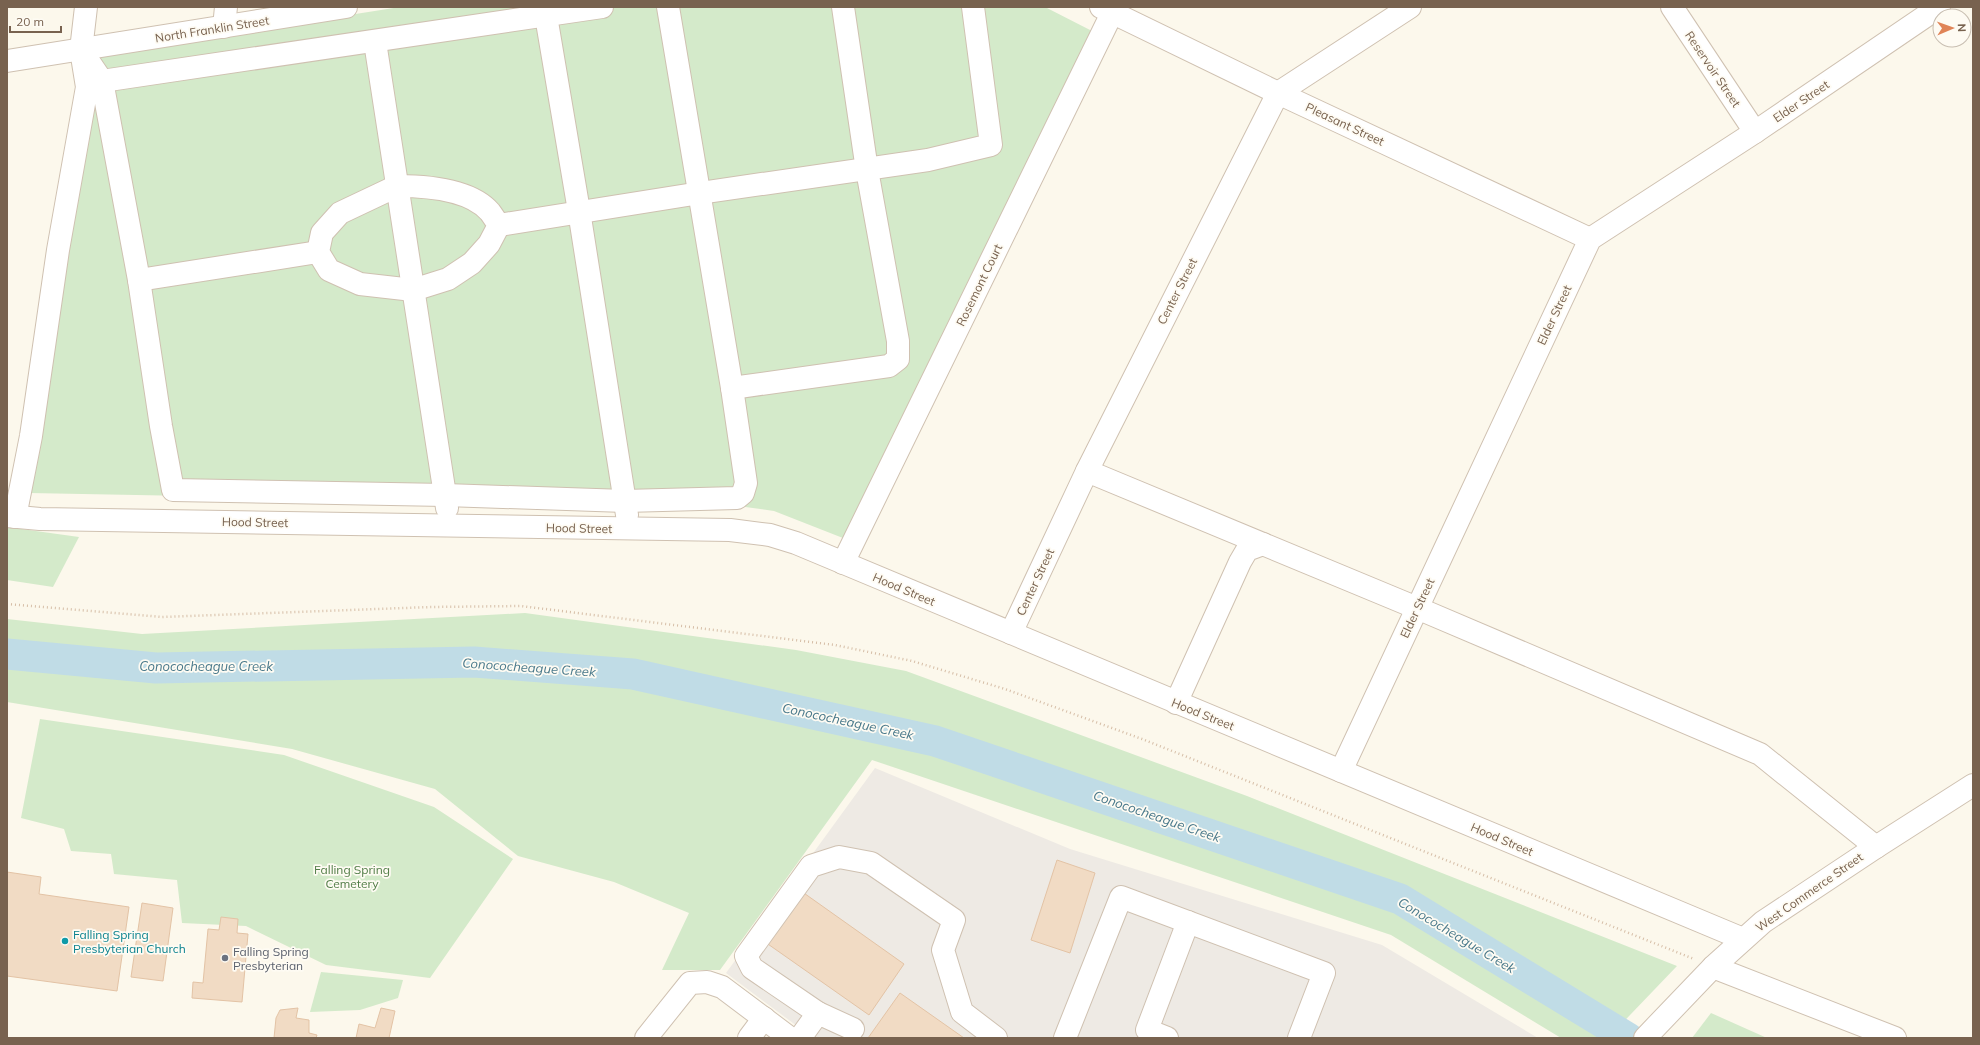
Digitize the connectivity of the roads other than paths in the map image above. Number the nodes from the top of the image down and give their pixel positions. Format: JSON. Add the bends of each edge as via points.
{"nodes":[{"id":1,"x":86,"y":7,"type":"edge"},
{"id":2,"x":346,"y":7,"type":"edge"},
{"id":3,"x":602,"y":7,"type":"edge"},
{"id":4,"x":668,"y":7,"type":"edge"},
{"id":5,"x":843,"y":7,"type":"edge"},
{"id":6,"x":973,"y":7,"type":"edge"},
{"id":7,"x":1410,"y":7,"type":"edge"},
{"id":8,"x":1939,"y":7,"type":"edge"},
{"id":9,"x":1110,"y":9,"type":"edge"},
{"id":10,"x":1677,"y":9,"type":"edge"},
{"id":11,"x":293,"y":12,"type":"edge"},
{"id":12,"x":546,"y":16,"type":"junction"},
{"id":13,"x":225,"y":17,"type":"edge"},
{"id":14,"x":375,"y":42,"type":"junction"},
{"id":15,"x":81,"y":50,"type":"junction"},
{"id":16,"x":7,"y":61,"type":"edge"},
{"id":17,"x":102,"y":82,"type":"junction"},
{"id":18,"x":1278,"y":93,"type":"junction"},
{"id":19,"x":1755,"y":132,"type":"junction"},
{"id":20,"x":867,"y":170,"type":"junction"},
{"id":21,"x":397,"y":186,"type":"junction"},
{"id":22,"x":700,"y":193,"type":"junction"},
{"id":23,"x":580,"y":211,"type":"junction"},
{"id":24,"x":499,"y":225,"type":"junction"},
{"id":25,"x":1590,"y":238,"type":"junction"},
{"id":26,"x":318,"y":252,"type":"junction"},
{"id":27,"x":139,"y":280,"type":"junction"},
{"id":28,"x":413,"y":290,"type":"junction"},
{"id":29,"x":732,"y":388,"type":"junction"},
{"id":30,"x":1087,"y":471,"type":"junction"},
{"id":31,"x":445,"y":495,"type":"junction"},
{"id":32,"x":626,"y":501,"type":"junction"},
{"id":33,"x":11,"y":517,"type":"edge"},
{"id":34,"x":449,"y":525,"type":"junction"},
{"id":35,"x":629,"y":528,"type":"junction"},
{"id":36,"x":1263,"y":544,"type":"junction"},
{"id":37,"x":843,"y":563,"type":"junction"},
{"id":38,"x":1417,"y":608,"type":"junction"},
{"id":39,"x":1011,"y":633,"type":"junction"},
{"id":40,"x":1176,"y":703,"type":"junction"},
{"id":41,"x":1341,"y":771,"type":"junction"},
{"id":42,"x":1973,"y":785,"type":"edge"},
{"id":43,"x":1876,"y":847,"type":"junction"},
{"id":44,"x":1188,"y":922,"type":"junction"},
{"id":45,"x":1743,"y":939,"type":"junction"},
{"id":46,"x":1712,"y":967,"type":"junction"},
{"id":47,"x":818,"y":1013,"type":"junction"},
{"id":48,"x":764,"y":1018,"type":"junction"},
{"id":49,"x":853,"y":1029,"type":"dead end"},
{"id":50,"x":646,"y":1038,"type":"edge"},
{"id":51,"x":749,"y":1038,"type":"edge"},
{"id":52,"x":790,"y":1038,"type":"edge"},
{"id":53,"x":800,"y":1038,"type":"edge"},
{"id":54,"x":996,"y":1038,"type":"edge"},
{"id":55,"x":1064,"y":1038,"type":"edge"},
{"id":56,"x":1167,"y":1038,"type":"edge"},
{"id":57,"x":1299,"y":1038,"type":"edge"},
{"id":58,"x":1645,"y":1038,"type":"edge"},
{"id":59,"x":1895,"y":1038,"type":"edge"}],
"edges":[{"from":1,"to":15,"type":"street"},
{"from":2,"to":11,"type":"street","name":"North Franklin Street"},
{"from":3,"to":12,"type":"street"},
{"from":4,"to":22,"type":"street"},
{"from":5,"to":20,"type":"street"},
{"from":6,"to":20,"type":"street","via":[[991,146]]},
{"from":7,"to":18,"type":"street"},
{"from":8,"to":19,"type":"street","name":"Elder Street"},
{"from":9,"to":18,"type":"street","name":"Pleasant Street"},
{"from":9,"to":37,"type":"street","name":"Rosemont Court"},
{"from":10,"to":19,"type":"street","name":"Reservoir Street"},
{"from":11,"to":13,"type":"street","name":"North Franklin Street"},
{"from":12,"to":14,"type":"street"},
{"from":12,"to":23,"type":"street"},
{"from":13,"to":15,"type":"street","name":"North Franklin Street"},
{"from":14,"to":17,"type":"street"},
{"from":14,"to":21,"type":"street"},
{"from":15,"to":16,"type":"street","name":"North Franklin Street"},
{"from":15,"to":17,"type":"street"},
{"from":15,"to":33,"type":"street","via":[[87,87],[58,250],[31,436]]},
{"from":17,"to":27,"type":"street"},
{"from":18,"to":25,"type":"street","name":"Pleasant Street"},
{"from":18,"to":30,"type":"street","name":"Center Street"},
{"from":19,"to":25,"type":"street","name":"Elder Street"},
{"from":20,"to":22,"type":"street"},
{"from":20,"to":29,"type":"street","via":[[898,341],[898,359],[889,366]]},
{"from":21,"to":24,"type":"street","via":[[425,186],[456,193],[474,200],[490,212]]},
{"from":21,"to":26,"type":"street","via":[[340,213],[322,233]]},
{"from":21,"to":28,"type":"street"},
{"from":22,"to":23,"type":"street"},
{"from":22,"to":29,"type":"street"},
{"from":23,"to":24,"type":"street"},
{"from":23,"to":32,"type":"street"},
{"from":24,"to":28,"type":"street","via":[[489,244],[472,263],[448,279]]},
{"from":25,"to":38,"type":"street","name":"Elder Street"},
{"from":26,"to":27,"type":"street"},
{"from":26,"to":28,"type":"street","via":[[329,270],[360,284]]},
{"from":27,"to":31,"type":"street","via":[[173,490]]},
{"from":28,"to":31,"type":"street"},
{"from":29,"to":32,"type":"street","via":[[746,483],[743,493],[737,498]]},
{"from":30,"to":36,"type":"street"},
{"from":30,"to":39,"type":"street","name":"Center Street"},
{"from":31,"to":32,"type":"street"},
{"from":31,"to":34,"type":"street"},
{"from":32,"to":35,"type":"street"},
{"from":33,"to":34,"type":"street","name":"Hood Street"},
{"from":34,"to":35,"type":"street","name":"Hood Street"},
{"from":35,"to":37,"type":"street","name":"Hood Street","via":[[730,530],[770,535]]},
{"from":36,"to":38,"type":"street"},
{"from":36,"to":40,"type":"street","via":[[1247,550],[1240,562]]},
{"from":37,"to":39,"type":"street","name":"Hood Street"},
{"from":38,"to":41,"type":"street","name":"Elder Street"},
{"from":38,"to":43,"type":"street","via":[[1760,754]]},
{"from":39,"to":40,"type":"street","name":"Hood Street"},
{"from":40,"to":41,"type":"street","name":"Hood Street"},
{"from":41,"to":45,"type":"street","name":"Hood Street"},
{"from":42,"to":43,"type":"street","name":"West Commerce Street"},
{"from":43,"to":45,"type":"street","name":"West Commerce Street","via":[[1787,905]]},
{"from":44,"to":55,"type":"street","via":[[1121,897]]},
{"from":44,"to":56,"type":"street","via":[[1147,1030]]},
{"from":44,"to":57,"type":"street","via":[[1324,973]]},
{"from":45,"to":46,"type":"street","name":"West Commerce Street"},
{"from":46,"to":58,"type":"street","name":"West Commerce Street"},
{"from":46,"to":59,"type":"street"},
{"from":47,"to":49,"type":"street"},
{"from":47,"to":53,"type":"street"},
{"from":47,"to":54,"type":"street","via":[[752,968],[746,956],[811,866],[839,857],[871,862],[954,920],[943,950],[962,1012]]},
{"from":48,"to":50,"type":"street","via":[[722,987],[707,982],[690,983]]},
{"from":48,"to":51,"type":"street"},
{"from":48,"to":52,"type":"street"}]}
